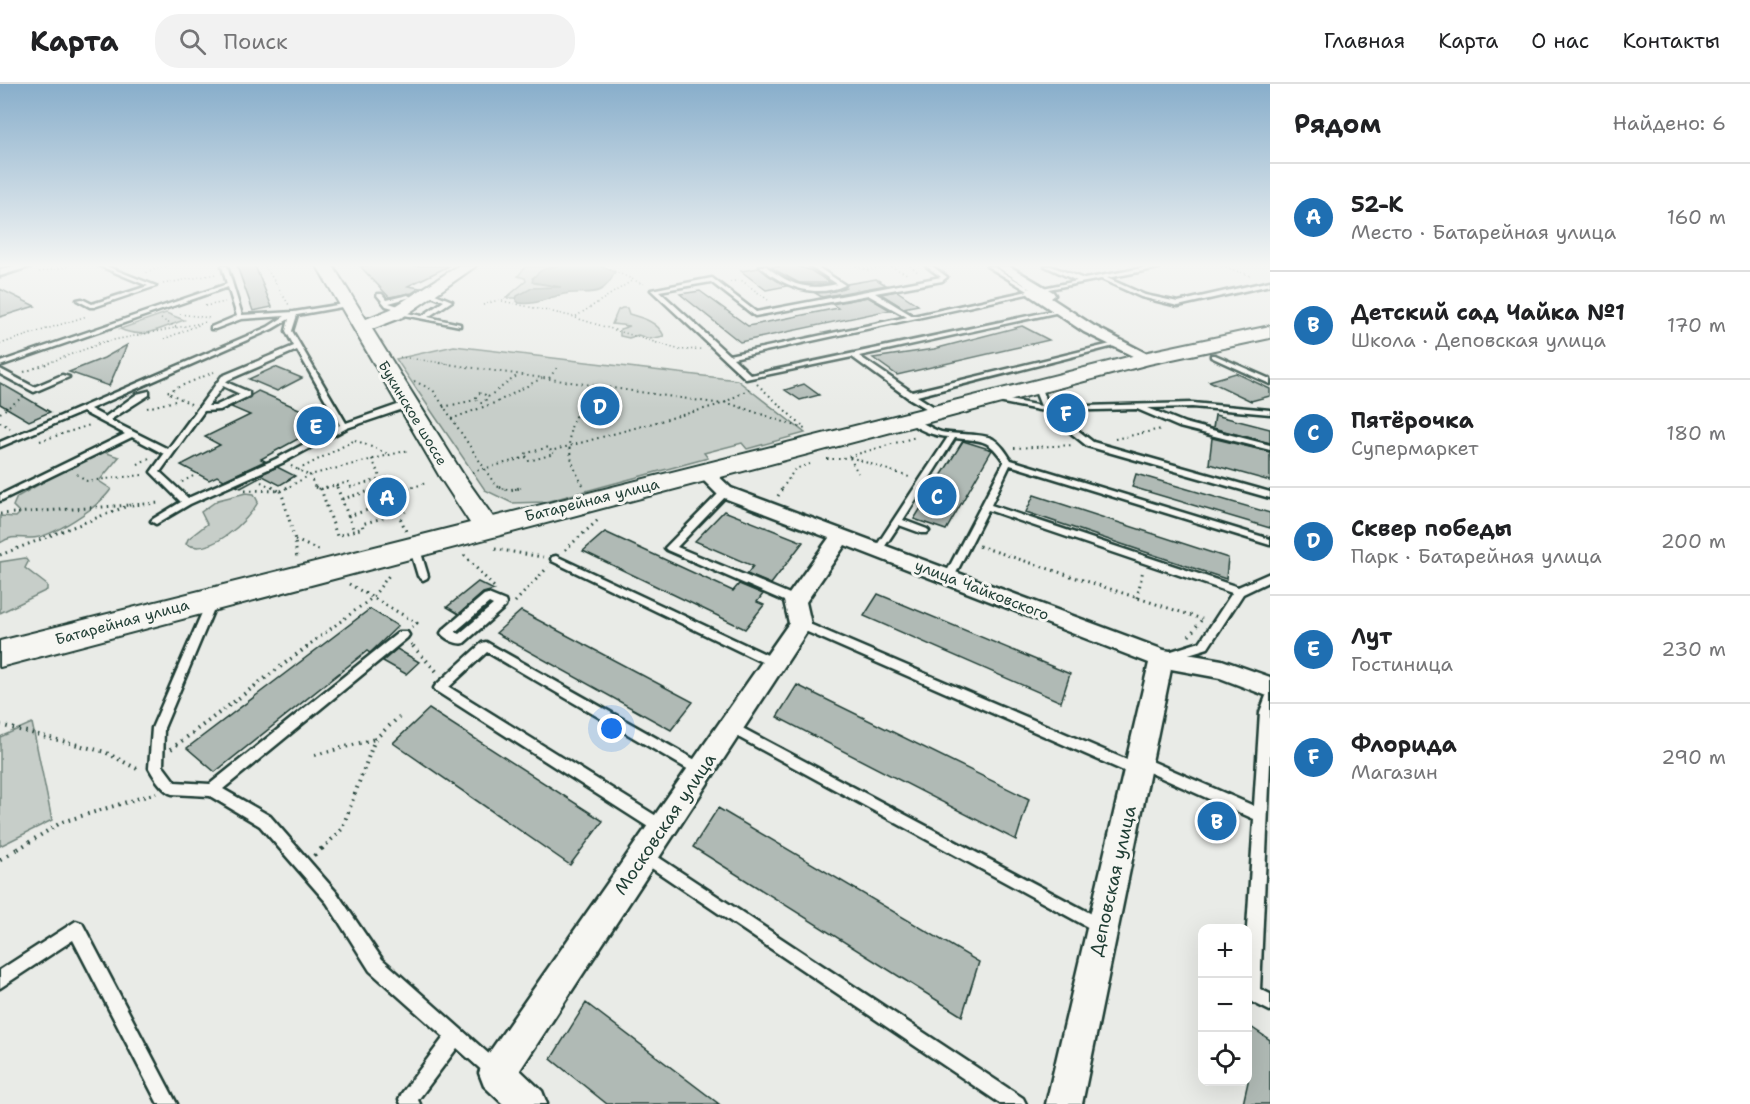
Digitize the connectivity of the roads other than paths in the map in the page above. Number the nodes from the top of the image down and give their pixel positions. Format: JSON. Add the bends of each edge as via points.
{"nodes":[{"id":1,"x":146,"y":314,"type":"edge"},
{"id":2,"x":239,"y":314,"type":"edge"},
{"id":3,"x":294,"y":314,"type":"junction"},
{"id":4,"x":353,"y":314,"type":"edge"},
{"id":5,"x":384,"y":314,"type":"edge"},
{"id":6,"x":415,"y":314,"type":"edge"},
{"id":7,"x":430,"y":314,"type":"edge"},
{"id":8,"x":680,"y":314,"type":"edge"},
{"id":9,"x":905,"y":314,"type":"edge"},
{"id":10,"x":933,"y":314,"type":"edge"},
{"id":11,"x":1049,"y":314,"type":"edge"},
{"id":12,"x":1066,"y":314,"type":"edge"},
{"id":13,"x":1075,"y":314,"type":"edge"},
{"id":14,"x":240,"y":317,"type":"junction"},
{"id":15,"x":423,"y":318,"type":"junction"},
{"id":16,"x":913,"y":318,"type":"junction"},
{"id":17,"x":1270,"y":321,"type":"edge"},
{"id":18,"x":458,"y":325,"type":"dead end"},
{"id":19,"x":362,"y":327,"type":"junction"},
{"id":20,"x":213,"y":328,"type":"dead end"},
{"id":21,"x":1270,"y":332,"type":"edge"},
{"id":22,"x":1115,"y":341,"type":"junction"},
{"id":23,"x":298,"y":348,"type":"junction"},
{"id":24,"x":1185,"y":350,"type":"junction"},
{"id":25,"x":853,"y":355,"type":"junction"},
{"id":26,"x":1213,"y":356,"type":"dead end"},
{"id":27,"x":729,"y":357,"type":"junction"},
{"id":28,"x":1148,"y":358,"type":"junction"},
{"id":29,"x":0,"y":364,"type":"edge"},
{"id":30,"x":0,"y":371,"type":"edge"},
{"id":31,"x":65,"y":377,"type":"dead end"},
{"id":32,"x":1270,"y":381,"type":"edge"},
{"id":33,"x":221,"y":383,"type":"junction"},
{"id":34,"x":1037,"y":386,"type":"junction"},
{"id":35,"x":146,"y":393,"type":"dead end"},
{"id":36,"x":413,"y":393,"type":"junction"},
{"id":37,"x":910,"y":395,"type":"junction"},
{"id":38,"x":989,"y":399,"type":"junction"},
{"id":39,"x":1134,"y":406,"type":"junction"},
{"id":40,"x":84,"y":409,"type":"junction"},
{"id":41,"x":201,"y":409,"type":"junction"},
{"id":42,"x":1046,"y":409,"type":"junction"},
{"id":43,"x":936,"y":412,"type":"junction"},
{"id":44,"x":1270,"y":412,"type":"edge"},
{"id":45,"x":910,"y":419,"type":"junction"},
{"id":46,"x":104,"y":420,"type":"junction"},
{"id":47,"x":344,"y":426,"type":"junction"},
{"id":48,"x":131,"y":434,"type":"junction"},
{"id":49,"x":953,"y":436,"type":"junction"},
{"id":50,"x":0,"y":445,"type":"edge"},
{"id":51,"x":1270,"y":448,"type":"edge"},
{"id":52,"x":169,"y":453,"type":"junction"},
{"id":53,"x":1008,"y":462,"type":"junction"},
{"id":54,"x":704,"y":472,"type":"junction"},
{"id":55,"x":724,"y":492,"type":"junction"},
{"id":56,"x":1270,"y":495,"type":"edge"},
{"id":57,"x":0,"y":498,"type":"edge"},
{"id":58,"x":187,"y":502,"type":"junction"},
{"id":59,"x":986,"y":506,"type":"junction"},
{"id":60,"x":156,"y":521,"type":"dead end"},
{"id":61,"x":897,"y":521,"type":"junction"},
{"id":62,"x":924,"y":531,"type":"dead end"},
{"id":63,"x":841,"y":536,"type":"junction"},
{"id":64,"x":409,"y":537,"type":"junction"},
{"id":65,"x":491,"y":538,"type":"junction"},
{"id":66,"x":1270,"y":542,"type":"edge"},
{"id":67,"x":878,"y":550,"type":"junction"},
{"id":68,"x":556,"y":559,"type":"road end"},
{"id":69,"x":423,"y":576,"type":"dead end"},
{"id":70,"x":949,"y":577,"type":"junction"},
{"id":71,"x":1270,"y":577,"type":"edge"},
{"id":72,"x":1239,"y":591,"type":"junction"},
{"id":73,"x":213,"y":598,"type":"junction"},
{"id":74,"x":798,"y":613,"type":"junction"},
{"id":75,"x":467,"y":634,"type":"junction"},
{"id":76,"x":403,"y":635,"type":"dead end"},
{"id":77,"x":486,"y":646,"type":"junction"},
{"id":78,"x":0,"y":654,"type":"edge"},
{"id":79,"x":1162,"y":658,"type":"junction"},
{"id":80,"x":774,"y":663,"type":"junction"},
{"id":81,"x":1270,"y":687,"type":"edge"},
{"id":82,"x":1270,"y":699,"type":"edge"},
{"id":83,"x":731,"y":727,"type":"junction"},
{"id":84,"x":1139,"y":766,"type":"junction"},
{"id":85,"x":701,"y":770,"type":"junction"},
{"id":86,"x":213,"y":790,"type":"junction"},
{"id":87,"x":1261,"y":816,"type":"junction"},
{"id":88,"x":661,"y":828,"type":"junction"},
{"id":89,"x":643,"y":854,"type":"junction"},
{"id":90,"x":1103,"y":928,"type":"junction"},
{"id":91,"x":0,"y":980,"type":"edge"},
{"id":92,"x":1270,"y":1003,"type":"edge"},
{"id":93,"x":455,"y":1036,"type":"junction"},
{"id":94,"x":497,"y":1073,"type":"junction"},
{"id":95,"x":168,"y":1104,"type":"edge"},
{"id":96,"x":411,"y":1104,"type":"edge"},
{"id":97,"x":529,"y":1104,"type":"edge"},
{"id":98,"x":1017,"y":1104,"type":"edge"},
{"id":99,"x":1064,"y":1104,"type":"edge"}],
"edges":[{"from":1,"to":29,"type":"lane"},
{"from":2,"to":14,"type":"lane"},
{"from":3,"to":14,"type":"lane"},
{"from":3,"to":23,"type":"lane","via":[[289,331]]},
{"from":3,"to":40,"type":"lane"},
{"from":4,"to":19,"type":"main road","name":"Букинское шоссе"},
{"from":5,"to":19,"type":"main road"},
{"from":6,"to":15,"type":"lane"},
{"from":7,"to":15,"type":"lane"},
{"from":8,"to":27,"type":"lane"},
{"from":9,"to":16,"type":"lane"},
{"from":10,"to":16,"type":"lane"},
{"from":11,"to":25,"type":"lane"},
{"from":12,"to":22,"type":"street"},
{"from":13,"to":22,"type":"street"},
{"from":14,"to":20,"type":"lane"},
{"from":15,"to":18,"type":"lane"},
{"from":16,"to":27,"type":"lane"},
{"from":17,"to":24,"type":"main road","name":"Батарейная улица","via":[[1200,339]]},
{"from":19,"to":36,"type":"main road","name":"Букинское шоссе"},
{"from":21,"to":24,"type":"main road","name":"Батарейная улица"},
{"from":22,"to":28,"type":"street"},
{"from":22,"to":37,"type":"lane"},
{"from":23,"to":33,"type":"lane"},
{"from":23,"to":47,"type":"lane"},
{"from":24,"to":28,"type":"main road","name":"Батарейная улица"},
{"from":25,"to":27,"type":"lane","via":[[755,376],[743,374]]},
{"from":25,"to":37,"type":"lane"},
{"from":26,"to":32,"type":"lane"},
{"from":28,"to":34,"type":"main road","name":"Батарейная улица"},
{"from":30,"to":31,"type":"lane","via":[[34,390]]},
{"from":33,"to":41,"type":"lane"},
{"from":33,"to":41,"type":"lane","via":[[246,394],[218,408]]},
{"from":34,"to":38,"type":"main road","name":"Батарейная улица"},
{"from":34,"to":42,"type":"lane"},
{"from":35,"to":46,"type":"lane"},
{"from":36,"to":47,"type":"lane"},
{"from":36,"to":65,"type":"main road","name":"Букинское шоссе","via":[[452,477]]},
{"from":37,"to":43,"type":"lane"},
{"from":38,"to":42,"type":"lane"},
{"from":38,"to":43,"type":"main road","name":"Батарейная улица"},
{"from":39,"to":42,"type":"lane"},
{"from":39,"to":44,"type":"lane","via":[[1192,405]]},
{"from":39,"to":51,"type":"lane","via":[[1182,425]]},
{"from":40,"to":46,"type":"lane"},
{"from":40,"to":50,"type":"lane"},
{"from":41,"to":52,"type":"lane"},
{"from":42,"to":56,"type":"lane","via":[[1090,444]]},
{"from":43,"to":45,"type":"main road","name":"Батарейная улица"},
{"from":45,"to":49,"type":"lane","via":[[919,426]]},
{"from":45,"to":54,"type":"main road","name":"Батарейная улица"},
{"from":46,"to":48,"type":"lane"},
{"from":47,"to":58,"type":"lane"},
{"from":48,"to":52,"type":"lane"},
{"from":48,"to":57,"type":"lane"},
{"from":49,"to":53,"type":"lane","via":[[989,440]]},
{"from":49,"to":61,"type":"lane"},
{"from":52,"to":58,"type":"lane","via":[[154,472]]},
{"from":53,"to":59,"type":"lane"},
{"from":53,"to":66,"type":"lane"},
{"from":54,"to":55,"type":"street","name":"улица Чайковского"},
{"from":54,"to":65,"type":"main road","name":"Батарейная улица"},
{"from":55,"to":63,"type":"street","name":"улица Чайковского"},
{"from":55,"to":74,"type":"lane","via":[[670,548]]},
{"from":58,"to":60,"type":"lane"},
{"from":59,"to":70,"type":"lane"},
{"from":59,"to":72,"type":"lane"},
{"from":61,"to":62,"type":"lane"},
{"from":61,"to":67,"type":"lane"},
{"from":63,"to":67,"type":"street","name":"улица Чайковского"},
{"from":63,"to":74,"type":"street","name":"Московская улица"},
{"from":64,"to":65,"type":"main road","name":"Батарейная улица"},
{"from":64,"to":69,"type":"lane"},
{"from":64,"to":73,"type":"main road","name":"Батарейная улица"},
{"from":67,"to":70,"type":"street","name":"улица Чайковского"},
{"from":68,"to":80,"type":"lane"},
{"from":70,"to":79,"type":"street","name":"улица Чайковского"},
{"from":71,"to":72,"type":"lane"},
{"from":72,"to":79,"type":"lane","via":[[1204,645]]},
{"from":73,"to":78,"type":"main road","name":"Батарейная улица"},
{"from":73,"to":86,"type":"lane","via":[[158,728],[156,768],[172,788]]},
{"from":74,"to":80,"type":"street","name":"Московская улица"},
{"from":74,"to":84,"type":"lane"},
{"from":75,"to":75,"type":"lane","via":[[460,640],[447,633],[488,597],[501,604]]},
{"from":75,"to":77,"type":"lane"},
{"from":76,"to":86,"type":"lane"},
{"from":77,"to":85,"type":"lane"},
{"from":77,"to":88,"type":"lane","via":[[440,688]]},
{"from":79,"to":81,"type":"street","name":"улица Чайковского","via":[[1222,669]]},
{"from":79,"to":84,"type":"street","name":"Деповская улица"},
{"from":80,"to":83,"type":"street","name":"Московская улица"},
{"from":82,"to":87,"type":"lane"},
{"from":83,"to":85,"type":"street","name":"Московская улица"},
{"from":83,"to":90,"type":"lane"},
{"from":84,"to":87,"type":"lane"},
{"from":84,"to":90,"type":"street","name":"Деповская улица"},
{"from":85,"to":88,"type":"street","name":"Московская улица"},
{"from":86,"to":93,"type":"lane","via":[[266,821],[332,898],[376,965]]},
{"from":87,"to":92,"type":"lane","via":[[1252,993]]},
{"from":88,"to":89,"type":"street","name":"Московская улица"},
{"from":89,"to":94,"type":"street","name":"Московская улица"},
{"from":89,"to":98,"type":"lane"},
{"from":90,"to":99,"type":"street","name":"Деповская улица"},
{"from":91,"to":95,"type":"lane","via":[[76,929]]},
{"from":93,"to":94,"type":"lane"},
{"from":93,"to":96,"type":"lane","via":[[408,1099]]},
{"from":94,"to":97,"type":"street"}]}
